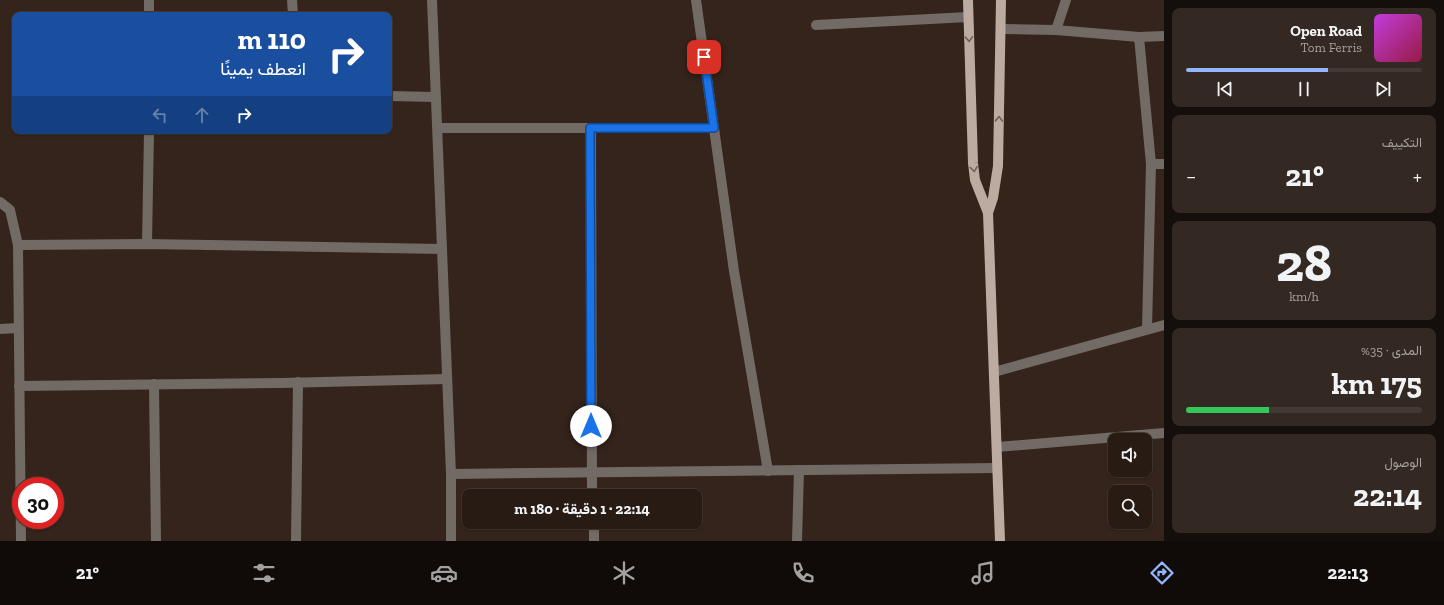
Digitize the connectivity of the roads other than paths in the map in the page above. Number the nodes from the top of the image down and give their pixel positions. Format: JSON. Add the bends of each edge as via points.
{"nodes":[{"id":1,"x":149,"y":0,"type":"edge"},
{"id":2,"x":292,"y":0,"type":"edge"},
{"id":3,"x":432,"y":0,"type":"edge"},
{"id":4,"x":696,"y":0,"type":"edge"},
{"id":5,"x":968,"y":0,"type":"edge"},
{"id":6,"x":1001,"y":0,"type":"edge"},
{"id":7,"x":1066,"y":0,"type":"edge"},
{"id":8,"x":149,"y":12,"type":"edge"},
{"id":9,"x":292,"y":12,"type":"edge"},
{"id":10,"x":968,"y":17,"type":"junction"},
{"id":11,"x":816,"y":25,"type":"dead end"},
{"id":12,"x":1001,"y":29,"type":"junction"},
{"id":13,"x":1056,"y":30,"type":"junction"},
{"id":14,"x":1164,"y":36,"type":"edge"},
{"id":15,"x":1139,"y":37,"type":"junction"},
{"id":16,"x":392,"y":96,"type":"edge"},
{"id":17,"x":436,"y":97,"type":"junction"},
{"id":18,"x":438,"y":128,"type":"junction"},
{"id":19,"x":590,"y":128,"type":"junction"},
{"id":20,"x":714,"y":128,"type":"junction"},
{"id":21,"x":149,"y":134,"type":"edge"},
{"id":22,"x":1151,"y":164,"type":"junction"},
{"id":23,"x":1164,"y":164,"type":"edge"},
{"id":24,"x":0,"y":202,"type":"edge"},
{"id":25,"x":988,"y":213,"type":"junction"},
{"id":26,"x":147,"y":244,"type":"junction"},
{"id":27,"x":18,"y":245,"type":"junction"},
{"id":28,"x":442,"y":249,"type":"junction"},
{"id":29,"x":1164,"y":325,"type":"edge"},
{"id":30,"x":0,"y":328,"type":"edge"},
{"id":31,"x":18,"y":328,"type":"junction"},
{"id":32,"x":1147,"y":329,"type":"junction"},
{"id":33,"x":994,"y":372,"type":"junction"},
{"id":34,"x":447,"y":379,"type":"junction"},
{"id":35,"x":298,"y":382,"type":"junction"},
{"id":36,"x":154,"y":384,"type":"junction"},
{"id":37,"x":19,"y":386,"type":"junction"},
{"id":38,"x":1164,"y":433,"type":"edge"},
{"id":39,"x":997,"y":447,"type":"junction"},
{"id":40,"x":998,"y":468,"type":"junction"},
{"id":41,"x":799,"y":470,"type":"junction"},
{"id":42,"x":768,"y":471,"type":"junction"},
{"id":43,"x":592,"y":472,"type":"junction"},
{"id":44,"x":451,"y":474,"type":"junction"},
{"id":45,"x":592,"y":489,"type":"edge"},
{"id":46,"x":594,"y":529,"type":"edge"},
{"id":47,"x":21,"y":541,"type":"edge"},
{"id":48,"x":156,"y":541,"type":"edge"},
{"id":49,"x":296,"y":541,"type":"edge"},
{"id":50,"x":452,"y":541,"type":"edge"},
{"id":51,"x":594,"y":541,"type":"edge"},
{"id":52,"x":797,"y":541,"type":"edge"},
{"id":53,"x":1000,"y":541,"type":"edge"}],
"edges":[{"from":1,"to":8,"type":"street"},
{"from":2,"to":9,"type":"street"},
{"from":3,"to":17,"type":"street"},
{"from":4,"to":20,"type":"street"},
{"from":5,"to":10,"type":"main road"},
{"from":6,"to":12,"type":"main road"},
{"from":7,"to":13,"type":"street"},
{"from":10,"to":11,"type":"street"},
{"from":10,"to":25,"type":"main road","one_way":true,"via":[[973,162],[979,191]]},
{"from":12,"to":13,"type":"street"},
{"from":25,"to":12,"type":"main road","one_way":true,"via":[[998,166]]},
{"from":13,"to":15,"type":"street"},
{"from":14,"to":15,"type":"street"},
{"from":15,"to":22,"type":"street"},
{"from":16,"to":17,"type":"street"},
{"from":17,"to":18,"type":"street"},
{"from":18,"to":19,"type":"street"},
{"from":18,"to":28,"type":"street"},
{"from":19,"to":20,"type":"street"},
{"from":19,"to":43,"type":"street"},
{"from":20,"to":42,"type":"street","via":[[734,271]]},
{"from":21,"to":26,"type":"street"},
{"from":22,"to":23,"type":"street"},
{"from":22,"to":32,"type":"street"},
{"from":24,"to":27,"type":"street","via":[[10,210]]},
{"from":25,"to":33,"type":"main road"},
{"from":26,"to":27,"type":"street"},
{"from":26,"to":28,"type":"street"},
{"from":27,"to":31,"type":"street"},
{"from":28,"to":34,"type":"street"},
{"from":29,"to":32,"type":"street"},
{"from":30,"to":31,"type":"street"},
{"from":31,"to":37,"type":"street"},
{"from":32,"to":33,"type":"street"},
{"from":33,"to":39,"type":"main road"},
{"from":34,"to":35,"type":"street"},
{"from":34,"to":44,"type":"street"},
{"from":35,"to":36,"type":"street"},
{"from":35,"to":49,"type":"street"},
{"from":36,"to":37,"type":"street"},
{"from":36,"to":48,"type":"street"},
{"from":37,"to":47,"type":"street"},
{"from":38,"to":39,"type":"street"},
{"from":39,"to":40,"type":"main road"},
{"from":40,"to":41,"type":"street"},
{"from":40,"to":53,"type":"main road"},
{"from":41,"to":42,"type":"street"},
{"from":41,"to":52,"type":"street"},
{"from":42,"to":43,"type":"street"},
{"from":43,"to":44,"type":"street"},
{"from":43,"to":45,"type":"street"},
{"from":44,"to":50,"type":"street"},
{"from":46,"to":51,"type":"street"}]}
